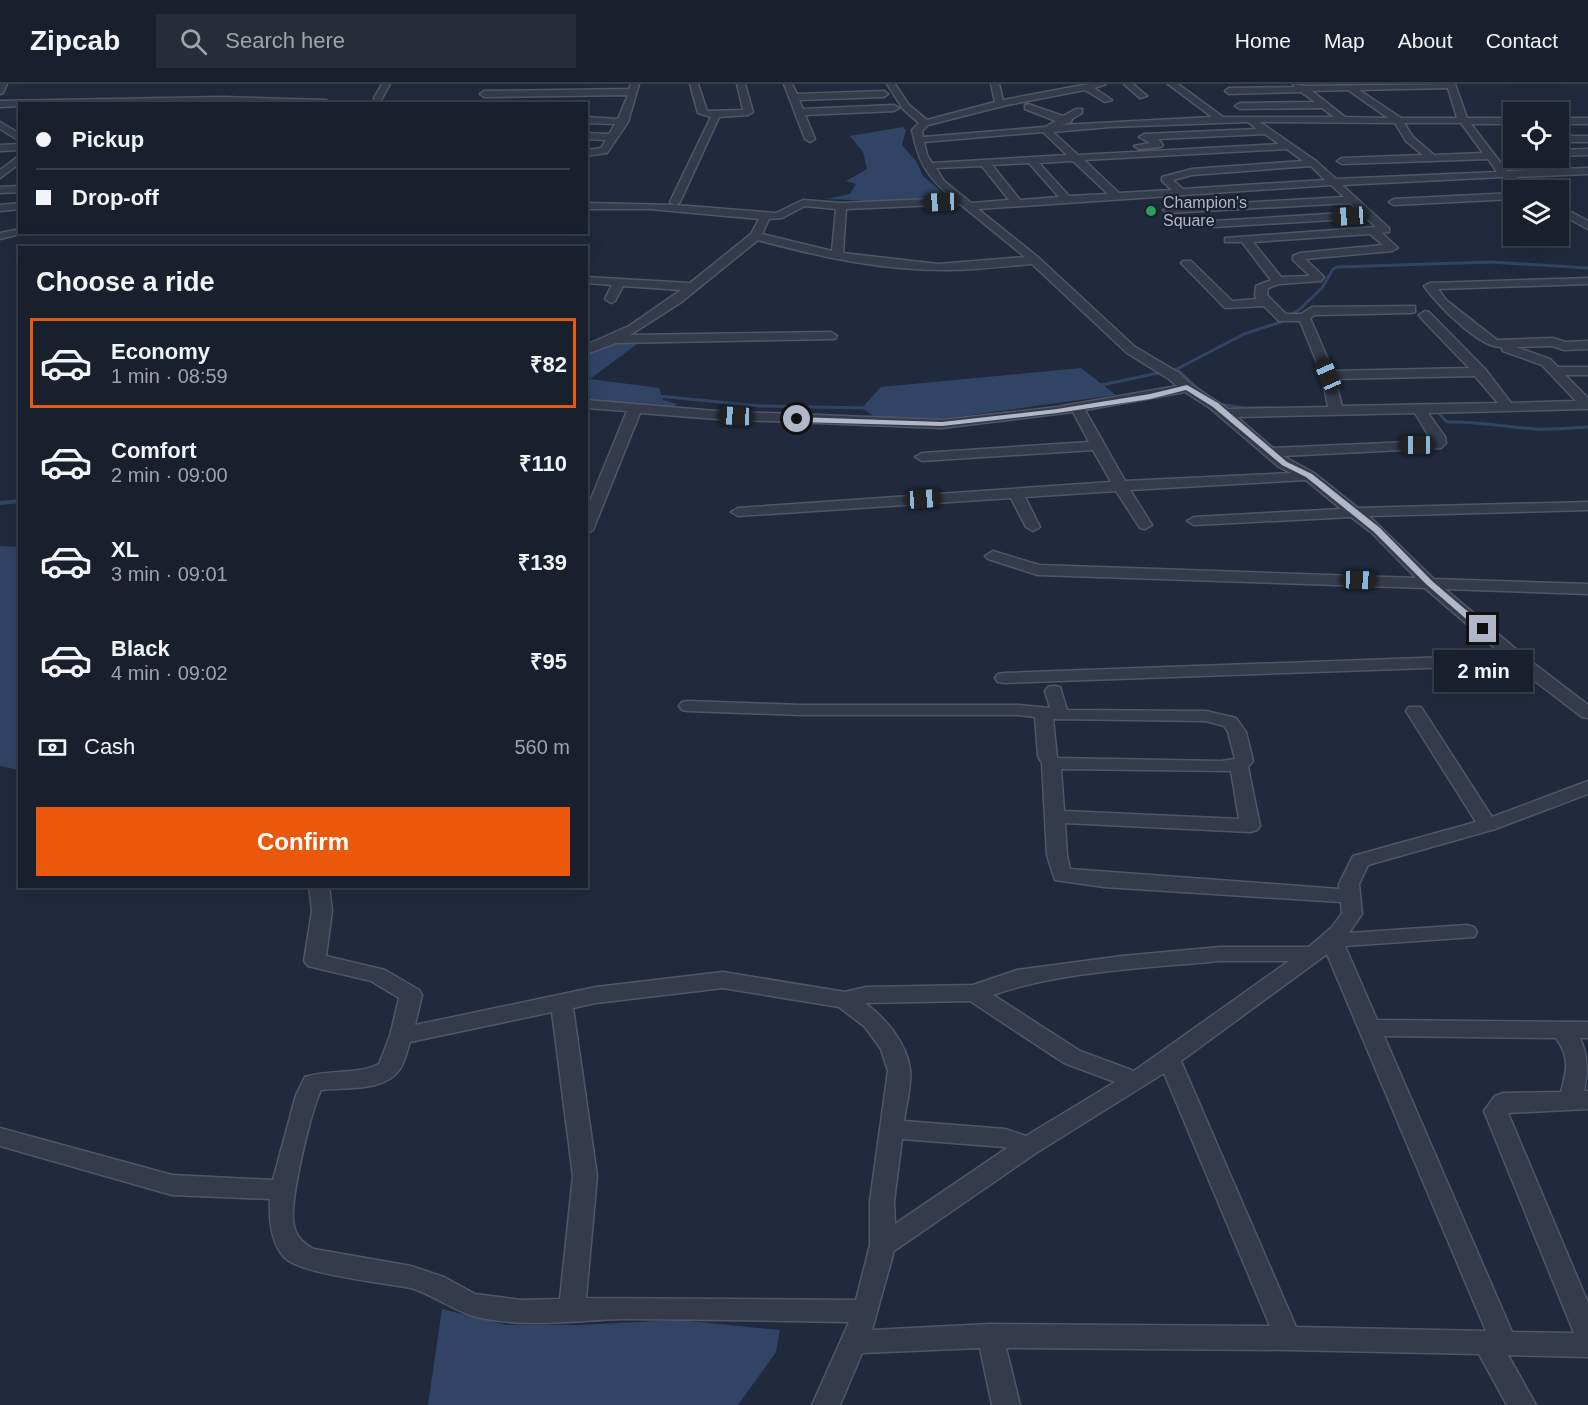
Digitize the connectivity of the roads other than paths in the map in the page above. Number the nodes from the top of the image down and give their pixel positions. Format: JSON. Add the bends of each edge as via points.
{"nodes":[{"id":1,"x":3,"y":84,"type":"edge"},
{"id":2,"x":386,"y":84,"type":"edge"},
{"id":3,"x":487,"y":84,"type":"edge"},
{"id":4,"x":694,"y":84,"type":"edge"},
{"id":5,"x":741,"y":84,"type":"edge"},
{"id":6,"x":788,"y":84,"type":"edge"},
{"id":7,"x":891,"y":84,"type":"edge"},
{"id":8,"x":994,"y":84,"type":"edge"},
{"id":9,"x":1102,"y":84,"type":"edge"},
{"id":10,"x":1128,"y":84,"type":"edge"},
{"id":11,"x":1172,"y":84,"type":"edge"},
{"id":12,"x":1397,"y":85,"type":"edge"},
{"id":13,"x":1451,"y":85,"type":"edge"},
{"id":14,"x":1348,"y":86,"type":"edge"},
{"id":15,"x":1086,"y":87,"type":"junction"},
{"id":16,"x":1300,"y":87,"type":"edge"},
{"id":17,"x":633,"y":88,"type":"edge"},
{"id":18,"x":234,"y":89,"type":"dead end"},
{"id":19,"x":0,"y":91,"type":"edge"},
{"id":20,"x":1048,"y":91,"type":"edge"},
{"id":21,"x":1229,"y":92,"type":"dead end"},
{"id":22,"x":884,"y":94,"type":"dead end"},
{"id":23,"x":26,"y":95,"type":"dead end"},
{"id":24,"x":1143,"y":96,"type":"dead end"},
{"id":25,"x":378,"y":98,"type":"dead end"},
{"id":26,"x":794,"y":98,"type":"junction"},
{"id":27,"x":482,"y":99,"type":"edge"},
{"id":28,"x":1108,"y":100,"type":"dead end"},
{"id":29,"x":19,"y":102,"type":"edge"},
{"id":30,"x":220,"y":102,"type":"edge"},
{"id":31,"x":18,"y":103,"type":"edge"},
{"id":32,"x":0,"y":104,"type":"edge"},
{"id":33,"x":1000,"y":104,"type":"junction"},
{"id":34,"x":1324,"y":105,"type":"junction"},
{"id":35,"x":1240,"y":106,"type":"dead end"},
{"id":36,"x":1071,"y":107,"type":"junction"},
{"id":37,"x":894,"y":108,"type":"dead end"},
{"id":38,"x":1028,"y":108,"type":"dead end"},
{"id":39,"x":800,"y":112,"type":"junction"},
{"id":40,"x":716,"y":115,"type":"junction"},
{"id":41,"x":1064,"y":119,"type":"junction"},
{"id":42,"x":588,"y":120,"type":"edge"},
{"id":43,"x":1222,"y":120,"type":"junction"},
{"id":44,"x":1251,"y":120,"type":"junction"},
{"id":45,"x":1343,"y":120,"type":"junction"},
{"id":46,"x":1398,"y":120,"type":"junction"},
{"id":47,"x":1464,"y":121,"type":"junction"},
{"id":48,"x":1569,"y":121,"type":"edge"},
{"id":49,"x":1588,"y":121,"type":"edge"},
{"id":50,"x":622,"y":122,"type":"junction"},
{"id":51,"x":1503,"y":122,"type":"edge"},
{"id":52,"x":925,"y":123,"type":"junction"},
{"id":53,"x":1051,"y":124,"type":"junction"},
{"id":54,"x":1110,"y":124,"type":"junction"},
{"id":55,"x":0,"y":125,"type":"edge"},
{"id":56,"x":1096,"y":127,"type":"junction"},
{"id":57,"x":1267,"y":131,"type":"junction"},
{"id":58,"x":18,"y":136,"type":"edge"},
{"id":59,"x":588,"y":136,"type":"edge"},
{"id":60,"x":612,"y":137,"type":"junction"},
{"id":61,"x":1569,"y":138,"type":"edge"},
{"id":62,"x":810,"y":139,"type":"dead end"},
{"id":63,"x":1588,"y":139,"type":"edge"},
{"id":64,"x":917,"y":140,"type":"junction"},
{"id":65,"x":1289,"y":146,"type":"junction"},
{"id":66,"x":18,"y":147,"type":"edge"},
{"id":67,"x":0,"y":148,"type":"edge"},
{"id":68,"x":1068,"y":149,"type":"junction"},
{"id":69,"x":1588,"y":152,"type":"edge"},
{"id":70,"x":588,"y":153,"type":"edge"},
{"id":71,"x":1332,"y":153,"type":"dead end"},
{"id":72,"x":1569,"y":153,"type":"edge"},
{"id":73,"x":922,"y":155,"type":"junction"},
{"id":74,"x":1491,"y":156,"type":"junction"},
{"id":75,"x":1078,"y":158,"type":"junction"},
{"id":76,"x":1432,"y":158,"type":"junction"},
{"id":77,"x":18,"y":160,"type":"edge"},
{"id":78,"x":1031,"y":160,"type":"junction"},
{"id":79,"x":1342,"y":161,"type":"junction"},
{"id":80,"x":986,"y":163,"type":"junction"},
{"id":81,"x":1313,"y":163,"type":"junction"},
{"id":82,"x":927,"y":166,"type":"junction"},
{"id":83,"x":1588,"y":171,"type":"edge"},
{"id":84,"x":1504,"y":174,"type":"junction"},
{"id":85,"x":0,"y":175,"type":"edge"},
{"id":86,"x":1367,"y":180,"type":"junction"},
{"id":87,"x":1514,"y":180,"type":"edge"},
{"id":88,"x":1336,"y":183,"type":"junction"},
{"id":89,"x":1259,"y":187,"type":"junction"},
{"id":90,"x":18,"y":189,"type":"edge"},
{"id":91,"x":0,"y":190,"type":"edge"},
{"id":92,"x":1181,"y":193,"type":"junction"},
{"id":93,"x":1116,"y":196,"type":"junction"},
{"id":94,"x":1503,"y":196,"type":"edge"},
{"id":95,"x":1066,"y":199,"type":"junction"},
{"id":96,"x":1353,"y":200,"type":"junction"},
{"id":97,"x":675,"y":202,"type":"dead end"},
{"id":98,"x":1016,"y":202,"type":"junction"},
{"id":99,"x":1394,"y":202,"type":"dead end"},
{"id":100,"x":967,"y":204,"type":"junction"},
{"id":101,"x":1277,"y":204,"type":"junction"},
{"id":102,"x":18,"y":206,"type":"edge"},
{"id":103,"x":588,"y":206,"type":"edge"},
{"id":104,"x":841,"y":206,"type":"junction"},
{"id":105,"x":0,"y":208,"type":"edge"},
{"id":106,"x":1168,"y":210,"type":"dead end"},
{"id":107,"x":1569,"y":214,"type":"edge"},
{"id":108,"x":1369,"y":215,"type":"junction"},
{"id":109,"x":765,"y":216,"type":"junction"},
{"id":110,"x":1294,"y":220,"type":"junction"},
{"id":111,"x":1585,"y":222,"type":"edge"},
{"id":112,"x":1214,"y":224,"type":"dead end"},
{"id":113,"x":1373,"y":231,"type":"junction"},
{"id":114,"x":18,"y":233,"type":"edge"},
{"id":115,"x":0,"y":236,"type":"edge"},
{"id":116,"x":756,"y":236,"type":"junction"},
{"id":117,"x":1311,"y":236,"type":"junction"},
{"id":118,"x":1245,"y":239,"type":"junction"},
{"id":119,"x":1229,"y":240,"type":"dead end"},
{"id":120,"x":837,"y":254,"type":"junction"},
{"id":121,"x":1330,"y":254,"type":"junction"},
{"id":122,"x":1035,"y":260,"type":"junction"},
{"id":123,"x":1187,"y":263,"type":"dead end"},
{"id":124,"x":1342,"y":264,"type":"dead end"},
{"id":125,"x":588,"y":280,"type":"edge"},
{"id":126,"x":1278,"y":281,"type":"junction"},
{"id":127,"x":1588,"y":281,"type":"edge"},
{"id":128,"x":619,"y":282,"type":"junction"},
{"id":129,"x":693,"y":287,"type":"junction"},
{"id":130,"x":610,"y":299,"type":"dead end"},
{"id":131,"x":1265,"y":302,"type":"junction"},
{"id":132,"x":1411,"y":309,"type":"dead end"},
{"id":133,"x":1425,"y":315,"type":"dead end"},
{"id":134,"x":1302,"y":317,"type":"junction"},
{"id":135,"x":831,"y":336,"type":"dead end"},
{"id":136,"x":613,"y":339,"type":"junction"},
{"id":137,"x":1494,"y":344,"type":"junction"},
{"id":138,"x":1588,"y":345,"type":"edge"},
{"id":139,"x":588,"y":349,"type":"edge"},
{"id":140,"x":1588,"y":370,"type":"edge"},
{"id":141,"x":1555,"y":371,"type":"junction"},
{"id":142,"x":1480,"y":372,"type":"junction"},
{"id":143,"x":1328,"y":375,"type":"junction"},
{"id":144,"x":1187,"y":388,"type":"junction"},
{"id":145,"x":588,"y":404,"type":"edge"},
{"id":146,"x":1588,"y":405,"type":"edge"},
{"id":147,"x":1508,"y":407,"type":"junction"},
{"id":148,"x":1077,"y":408,"type":"junction"},
{"id":149,"x":634,"y":409,"type":"junction"},
{"id":150,"x":1419,"y":409,"type":"junction"},
{"id":151,"x":1336,"y":411,"type":"junction"},
{"id":152,"x":1225,"y":413,"type":"junction"},
{"id":153,"x":1098,"y":446,"type":"junction"},
{"id":154,"x":1271,"y":452,"type":"junction"},
{"id":155,"x":922,"y":457,"type":"dead end"},
{"id":156,"x":1309,"y":476,"type":"junction"},
{"id":157,"x":1119,"y":486,"type":"junction"},
{"id":158,"x":1016,"y":493,"type":"junction"},
{"id":159,"x":1588,"y":506,"type":"edge"},
{"id":160,"x":738,"y":512,"type":"dead end"},
{"id":161,"x":1356,"y":513,"type":"junction"},
{"id":162,"x":1194,"y":521,"type":"dead end"},
{"id":163,"x":588,"y":525,"type":"edge"},
{"id":164,"x":1145,"y":525,"type":"dead end"},
{"id":165,"x":1033,"y":527,"type":"dead end"},
{"id":166,"x":993,"y":556,"type":"dead end"},
{"id":167,"x":1429,"y":583,"type":"junction"},
{"id":168,"x":1588,"y":588,"type":"edge"},
{"id":169,"x":1518,"y":660,"type":"junction"},
{"id":170,"x":1005,"y":678,"type":"dead end"},
{"id":171,"x":1054,"y":691,"type":"dead end"},
{"id":172,"x":688,"y":706,"type":"dead end"},
{"id":173,"x":1415,"y":711,"type":"dead end"},
{"id":174,"x":1588,"y":713,"type":"edge"},
{"id":175,"x":1052,"y":715,"type":"junction"},
{"id":176,"x":1051,"y":763,"type":"junction"},
{"id":177,"x":1239,"y":765,"type":"junction"},
{"id":178,"x":1588,"y":787,"type":"edge"},
{"id":179,"x":1055,"y":817,"type":"junction"},
{"id":180,"x":1488,"y":825,"type":"junction"},
{"id":181,"x":319,"y":888,"type":"edge"},
{"id":182,"x":1350,"y":896,"type":"junction"},
{"id":183,"x":1467,"y":932,"type":"dead end"},
{"id":184,"x":1326,"y":944,"type":"junction"},
{"id":185,"x":974,"y":993,"type":"junction"},
{"id":186,"x":845,"y":1000,"type":"junction"},
{"id":187,"x":561,"y":1002,"type":"junction"},
{"id":188,"x":1370,"y":1028,"type":"junction"},
{"id":189,"x":1562,"y":1030,"type":"junction"},
{"id":190,"x":1588,"y":1030,"type":"edge"},
{"id":191,"x":401,"y":1036,"type":"junction"},
{"id":192,"x":1168,"y":1057,"type":"junction"},
{"id":193,"x":1136,"y":1081,"type":"junction"},
{"id":194,"x":1580,"y":1100,"type":"edge"},
{"id":195,"x":891,"y":1129,"type":"junction"},
{"id":196,"x":0,"y":1137,"type":"edge"},
{"id":197,"x":1028,"y":1146,"type":"junction"},
{"id":198,"x":282,"y":1190,"type":"junction"},
{"id":199,"x":884,"y":1245,"type":"junction"},
{"id":200,"x":572,"y":1309,"type":"junction"},
{"id":201,"x":866,"y":1311,"type":"junction"},
{"id":202,"x":1588,"y":1334,"type":"edge"},
{"id":203,"x":990,"y":1336,"type":"junction"},
{"id":204,"x":1287,"y":1338,"type":"junction"},
{"id":205,"x":854,"y":1342,"type":"junction"},
{"id":206,"x":1496,"y":1343,"type":"junction"},
{"id":207,"x":1588,"y":1345,"type":"edge"},
{"id":208,"x":826,"y":1405,"type":"edge"},
{"id":209,"x":1006,"y":1405,"type":"edge"},
{"id":210,"x":1522,"y":1405,"type":"edge"}],
"edges":[{"from":1,"to":19,"type":"street"},
{"from":2,"to":25,"type":"street"},
{"from":3,"to":27,"type":"street"},
{"from":4,"to":40,"type":"street","via":[[703,113]]},
{"from":5,"to":40,"type":"street","via":[[748,112]]},
{"from":6,"to":26,"type":"street"},
{"from":7,"to":52,"type":"street","via":[[906,107]]},
{"from":8,"to":33,"type":"street"},
{"from":9,"to":15,"type":"street"},
{"from":10,"to":24,"type":"street"},
{"from":11,"to":43,"type":"street"},
{"from":12,"to":13,"type":"street"},
{"from":12,"to":14,"type":"street"},
{"from":13,"to":47,"type":"street"},
{"from":14,"to":16,"type":"street"},
{"from":14,"to":46,"type":"street"},
{"from":15,"to":20,"type":"street"},
{"from":15,"to":28,"type":"street"},
{"from":16,"to":21,"type":"street"},
{"from":16,"to":34,"type":"street"},
{"from":17,"to":27,"type":"street"},
{"from":17,"to":50,"type":"street"},
{"from":18,"to":30,"type":"street"},
{"from":20,"to":33,"type":"street"},
{"from":20,"to":36,"type":"street"},
{"from":22,"to":26,"type":"street"},
{"from":23,"to":29,"type":"street"},
{"from":26,"to":39,"type":"street"},
{"from":31,"to":32,"type":"street"},
{"from":33,"to":52,"type":"street"},
{"from":34,"to":35,"type":"street"},
{"from":34,"to":45,"type":"street"},
{"from":36,"to":41,"type":"street"},
{"from":36,"to":54,"type":"street"},
{"from":37,"to":39,"type":"street"},
{"from":38,"to":53,"type":"street"},
{"from":39,"to":62,"type":"street"},
{"from":40,"to":97,"type":"street"},
{"from":41,"to":53,"type":"street"},
{"from":41,"to":56,"type":"street"},
{"from":42,"to":50,"type":"street"},
{"from":43,"to":44,"type":"street"},
{"from":43,"to":54,"type":"street"},
{"from":44,"to":45,"type":"street"},
{"from":44,"to":57,"type":"street"},
{"from":45,"to":46,"type":"street"},
{"from":46,"to":47,"type":"street"},
{"from":46,"to":76,"type":"street","via":[[1409,139]]},
{"from":47,"to":51,"type":"street"},
{"from":47,"to":74,"type":"street"},
{"from":48,"to":49,"type":"street"},
{"from":50,"to":60,"type":"street"},
{"from":52,"to":64,"type":"street","via":[[917,130]]},
{"from":53,"to":56,"type":"street"},
{"from":53,"to":64,"type":"street"},
{"from":53,"to":68,"type":"street"},
{"from":54,"to":56,"type":"street"},
{"from":55,"to":58,"type":"street"},
{"from":57,"to":65,"type":"street"},
{"from":57,"to":68,"type":"street","via":[[1147,137],[1158,145]]},
{"from":59,"to":60,"type":"street"},
{"from":60,"to":70,"type":"street","via":[[602,152]]},
{"from":61,"to":63,"type":"street"},
{"from":64,"to":73,"type":"street"},
{"from":65,"to":75,"type":"street"},
{"from":65,"to":81,"type":"street"},
{"from":66,"to":67,"type":"street"},
{"from":68,"to":73,"type":"street"},
{"from":68,"to":75,"type":"street"},
{"from":69,"to":72,"type":"street"},
{"from":71,"to":79,"type":"street"},
{"from":73,"to":82,"type":"street"},
{"from":74,"to":76,"type":"street"},
{"from":74,"to":84,"type":"street"},
{"from":75,"to":78,"type":"street"},
{"from":75,"to":93,"type":"street"},
{"from":76,"to":79,"type":"street"},
{"from":77,"to":85,"type":"street"},
{"from":78,"to":80,"type":"street"},
{"from":78,"to":95,"type":"street"},
{"from":79,"to":86,"type":"street"},
{"from":80,"to":82,"type":"street"},
{"from":80,"to":98,"type":"street"},
{"from":81,"to":88,"type":"street"},
{"from":81,"to":92,"type":"street","via":[[1192,172],[1166,179]]},
{"from":82,"to":100,"type":"street","via":[[940,183]]},
{"from":83,"to":84,"type":"street","via":[[1547,168]]},
{"from":84,"to":86,"type":"street"},
{"from":84,"to":87,"type":"street"},
{"from":86,"to":88,"type":"street"},
{"from":88,"to":89,"type":"street"},
{"from":88,"to":96,"type":"street"},
{"from":89,"to":92,"type":"street"},
{"from":89,"to":101,"type":"street"},
{"from":90,"to":91,"type":"street"},
{"from":92,"to":93,"type":"street"},
{"from":93,"to":95,"type":"street"},
{"from":94,"to":99,"type":"street"},
{"from":95,"to":98,"type":"street"},
{"from":96,"to":101,"type":"street"},
{"from":96,"to":108,"type":"street"},
{"from":98,"to":100,"type":"street"},
{"from":100,"to":104,"type":"street"},
{"from":100,"to":122,"type":"street"},
{"from":101,"to":106,"type":"street"},
{"from":101,"to":110,"type":"street"},
{"from":102,"to":105,"type":"street"},
{"from":103,"to":109,"type":"street","via":[[650,206]]},
{"from":104,"to":109,"type":"street","via":[[800,203],[778,216]]},
{"from":104,"to":120,"type":"street"},
{"from":107,"to":111,"type":"street"},
{"from":108,"to":110,"type":"street"},
{"from":108,"to":113,"type":"street","via":[[1385,228]]},
{"from":109,"to":116,"type":"street"},
{"from":110,"to":112,"type":"street"},
{"from":110,"to":117,"type":"street"},
{"from":113,"to":117,"type":"street"},
{"from":113,"to":121,"type":"street","via":[[1392,248]]},
{"from":114,"to":115,"type":"street"},
{"from":116,"to":120,"type":"street"},
{"from":116,"to":129,"type":"street"},
{"from":117,"to":118,"type":"street"},
{"from":117,"to":121,"type":"street"},
{"from":118,"to":119,"type":"street"},
{"from":118,"to":126,"type":"street"},
{"from":120,"to":122,"type":"street","via":[[893,265],[941,267]]},
{"from":121,"to":124,"type":"street"},
{"from":121,"to":126,"type":"street","via":[[1305,254],[1297,258],[1317,279]]},
{"from":122,"to":144,"type":"street","via":[[1131,350]]},
{"from":123,"to":131,"type":"street","via":[[1229,304]]},
{"from":125,"to":128,"type":"street"},
{"from":126,"to":131,"type":"street","via":[[1263,286],[1260,296]]},
{"from":127,"to":137,"type":"street","via":[[1430,286],[1442,302]]},
{"from":128,"to":129,"type":"street"},
{"from":128,"to":130,"type":"street"},
{"from":129,"to":136,"type":"street","via":[[669,307]]},
{"from":131,"to":134,"type":"street","via":[[1283,318]]},
{"from":132,"to":134,"type":"street","via":[[1312,311]]},
{"from":133,"to":142,"type":"street"},
{"from":134,"to":143,"type":"street"},
{"from":135,"to":136,"type":"street"},
{"from":136,"to":139,"type":"street"},
{"from":137,"to":138,"type":"street"},
{"from":137,"to":141,"type":"street","via":[[1546,362]]},
{"from":140,"to":141,"type":"street"},
{"from":141,"to":146,"type":"street"},
{"from":142,"to":143,"type":"street"},
{"from":142,"to":147,"type":"street"},
{"from":143,"to":151,"type":"street"},
{"from":144,"to":148,"type":"street"},
{"from":144,"to":152,"type":"street"},
{"from":145,"to":149,"type":"street"},
{"from":146,"to":147,"type":"street"},
{"from":147,"to":150,"type":"street"},
{"from":148,"to":149,"type":"street","via":[[942,424],[837,422]]},
{"from":148,"to":153,"type":"street"},
{"from":149,"to":163,"type":"street"},
{"from":150,"to":151,"type":"street"},
{"from":150,"to":154,"type":"street","via":[[1438,437],[1436,445]]},
{"from":151,"to":152,"type":"street"},
{"from":152,"to":154,"type":"street"},
{"from":153,"to":155,"type":"street"},
{"from":153,"to":157,"type":"street"},
{"from":154,"to":156,"type":"street","via":[[1284,464]]},
{"from":156,"to":157,"type":"street"},
{"from":156,"to":161,"type":"street"},
{"from":157,"to":158,"type":"street"},
{"from":157,"to":164,"type":"street"},
{"from":158,"to":160,"type":"street"},
{"from":158,"to":165,"type":"street"},
{"from":159,"to":161,"type":"street"},
{"from":161,"to":162,"type":"street"},
{"from":161,"to":167,"type":"street"},
{"from":166,"to":167,"type":"street","via":[[1038,570]]},
{"from":167,"to":168,"type":"street"},
{"from":167,"to":169,"type":"street"},
{"from":169,"to":170,"type":"street"},
{"from":169,"to":174,"type":"street"},
{"from":171,"to":175,"type":"street"},
{"from":172,"to":175,"type":"street","via":[[1018,710]]},
{"from":173,"to":180,"type":"street"},
{"from":175,"to":176,"type":"street","via":[[1047,756]]},
{"from":175,"to":177,"type":"street","via":[[1221,718],[1237,732],[1244,761]]},
{"from":176,"to":177,"type":"street"},
{"from":176,"to":179,"type":"street"},
{"from":177,"to":179,"type":"street","via":[[1250,826]]},
{"from":178,"to":180,"type":"street"},
{"from":179,"to":182,"type":"street","via":[[1062,875]]},
{"from":180,"to":182,"type":"street","via":[[1360,861],[1349,884]]},
{"from":181,"to":191,"type":"street","via":[[322,911],[315,961],[377,975],[411,995]]},
{"from":182,"to":184,"type":"street","via":[[1352,914]]},
{"from":183,"to":184,"type":"street"},
{"from":184,"to":185,"type":"street","via":[[1122,963],[1017,978]]},
{"from":184,"to":188,"type":"street"},
{"from":184,"to":192,"type":"street"},
{"from":185,"to":186,"type":"street","via":[[866,995]]},
{"from":185,"to":193,"type":"street","via":[[1072,1057]]},
{"from":186,"to":187,"type":"street","via":[[723,980]]},
{"from":186,"to":195,"type":"street","via":[[890,1041],[897,1055],[899,1071]]},
{"from":187,"to":191,"type":"street"},
{"from":187,"to":200,"type":"street","via":[[585,1176]]},
{"from":188,"to":189,"type":"street"},
{"from":188,"to":206,"type":"street"},
{"from":189,"to":190,"type":"street"},
{"from":189,"to":194,"type":"street","via":[[1579,1055]]},
{"from":191,"to":198,"type":"street","via":[[392,1064],[385,1071],[372,1077],[313,1083]]},
{"from":192,"to":193,"type":"street"},
{"from":192,"to":204,"type":"street"},
{"from":193,"to":197,"type":"street"},
{"from":194,"to":202,"type":"street","via":[[1503,1102],[1496,1110]]},
{"from":195,"to":197,"type":"street","via":[[1005,1138]]},
{"from":195,"to":199,"type":"street","via":[[882,1201]]},
{"from":196,"to":198,"type":"street","via":[[172,1185]]},
{"from":197,"to":199,"type":"street"},
{"from":198,"to":200,"type":"street","via":[[281,1225],[293,1250],[309,1258],[411,1277],[475,1305],[521,1311]]},
{"from":199,"to":201,"type":"street"},
{"from":200,"to":201,"type":"street"},
{"from":201,"to":205,"type":"street"},
{"from":203,"to":204,"type":"street"},
{"from":203,"to":205,"type":"street"},
{"from":203,"to":209,"type":"street"},
{"from":204,"to":206,"type":"street"},
{"from":205,"to":208,"type":"street","via":[[830,1387]]},
{"from":206,"to":207,"type":"street"},
{"from":206,"to":210,"type":"street"}]}
